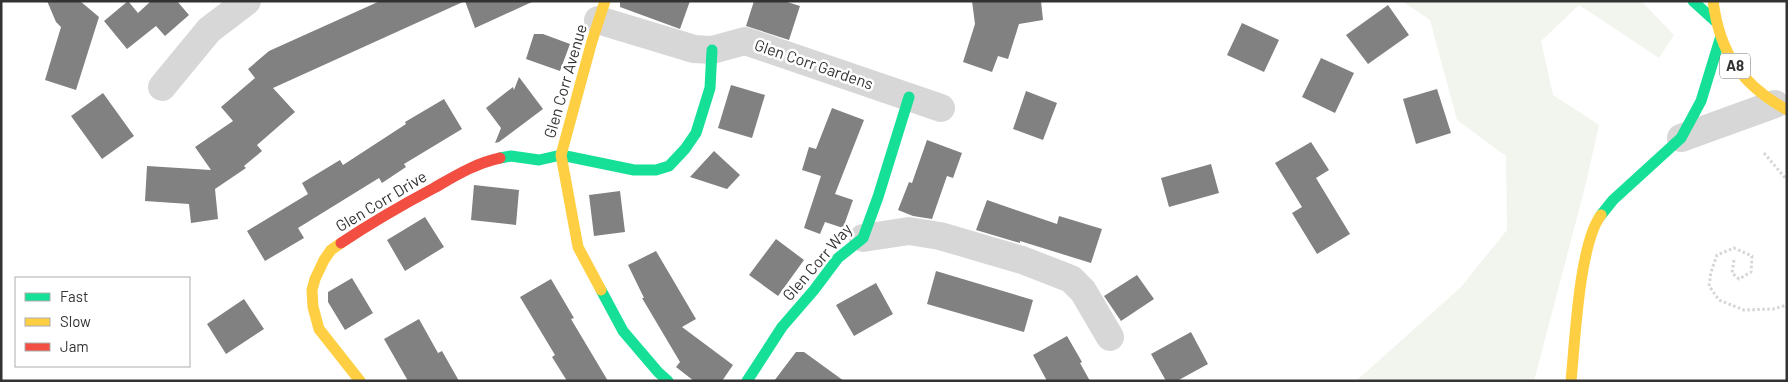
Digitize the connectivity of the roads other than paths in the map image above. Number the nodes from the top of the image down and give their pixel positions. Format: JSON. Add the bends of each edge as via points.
{"nodes":[{"id":1,"x":247,"y":1,"type":"edge"},
{"id":2,"x":1694,"y":1,"type":"edge"},
{"id":3,"x":1713,"y":1,"type":"edge"},
{"id":4,"x":602,"y":11,"type":"edge"},
{"id":5,"x":1715,"y":21,"type":"junction"},
{"id":6,"x":1720,"y":40,"type":"junction"},
{"id":7,"x":712,"y":50,"type":"junction"},
{"id":8,"x":162,"y":87,"type":"dead end"},
{"id":9,"x":909,"y":97,"type":"junction"},
{"id":10,"x":1781,"y":107,"type":"edge"},
{"id":11,"x":941,"y":108,"type":"dead end"},
{"id":12,"x":1681,"y":138,"type":"junction"},
{"id":13,"x":561,"y":155,"type":"junction"},
{"id":14,"x":863,"y":238,"type":"junction"},
{"id":15,"x":1110,"y":337,"type":"dead end"},
{"id":16,"x":360,"y":381,"type":"edge"},
{"id":17,"x":668,"y":381,"type":"edge"},
{"id":18,"x":747,"y":381,"type":"edge"},
{"id":19,"x":1572,"y":381,"type":"edge"}],
"edges":[{"from":1,"to":8,"type":"street","via":[[209,30]]},
{"from":2,"to":5,"type":"main road"},
{"from":3,"to":5,"type":"main road","number":"A8"},
{"from":4,"to":7,"type":"street","name":"Glen Corr Gardens","via":[[694,50]]},
{"from":4,"to":13,"type":"main road","name":"Glen Corr Avenue"},
{"from":5,"to":6,"type":"main road","number":"A8"},
{"from":6,"to":10,"type":"main road","number":"A8","via":[[1747,82]]},
{"from":6,"to":12,"type":"main road","via":[[1702,101]]},
{"from":7,"to":9,"type":"street","name":"Glen Corr Gardens","via":[[746,41]]},
{"from":7,"to":13,"type":"main road","via":[[710,88],[696,134],[669,166],[634,170]]},
{"from":9,"to":11,"type":"street","name":"Glen Corr Gardens"},
{"from":9,"to":14,"type":"main road","name":"Glen Corr Way"},
{"from":10,"to":12,"type":"street"},
{"from":12,"to":19,"type":"main road","via":[[1613,200],[1595,223],[1580,292]]},
{"from":13,"to":16,"type":"main road","name":"Glen Corr Drive","via":[[540,160],[511,156],[486,161],[380,217],[331,250],[315,279],[313,307],[319,329]]},
{"from":13,"to":17,"type":"main road","name":"Glen Corr Avenue","via":[[578,247],[623,331]]},
{"from":14,"to":15,"type":"street","via":[[909,231],[940,236],[1022,260],[1072,279],[1083,291]]},
{"from":14,"to":18,"type":"main road","name":"Glen Corr Way","via":[[838,258],[782,326]]}]}
